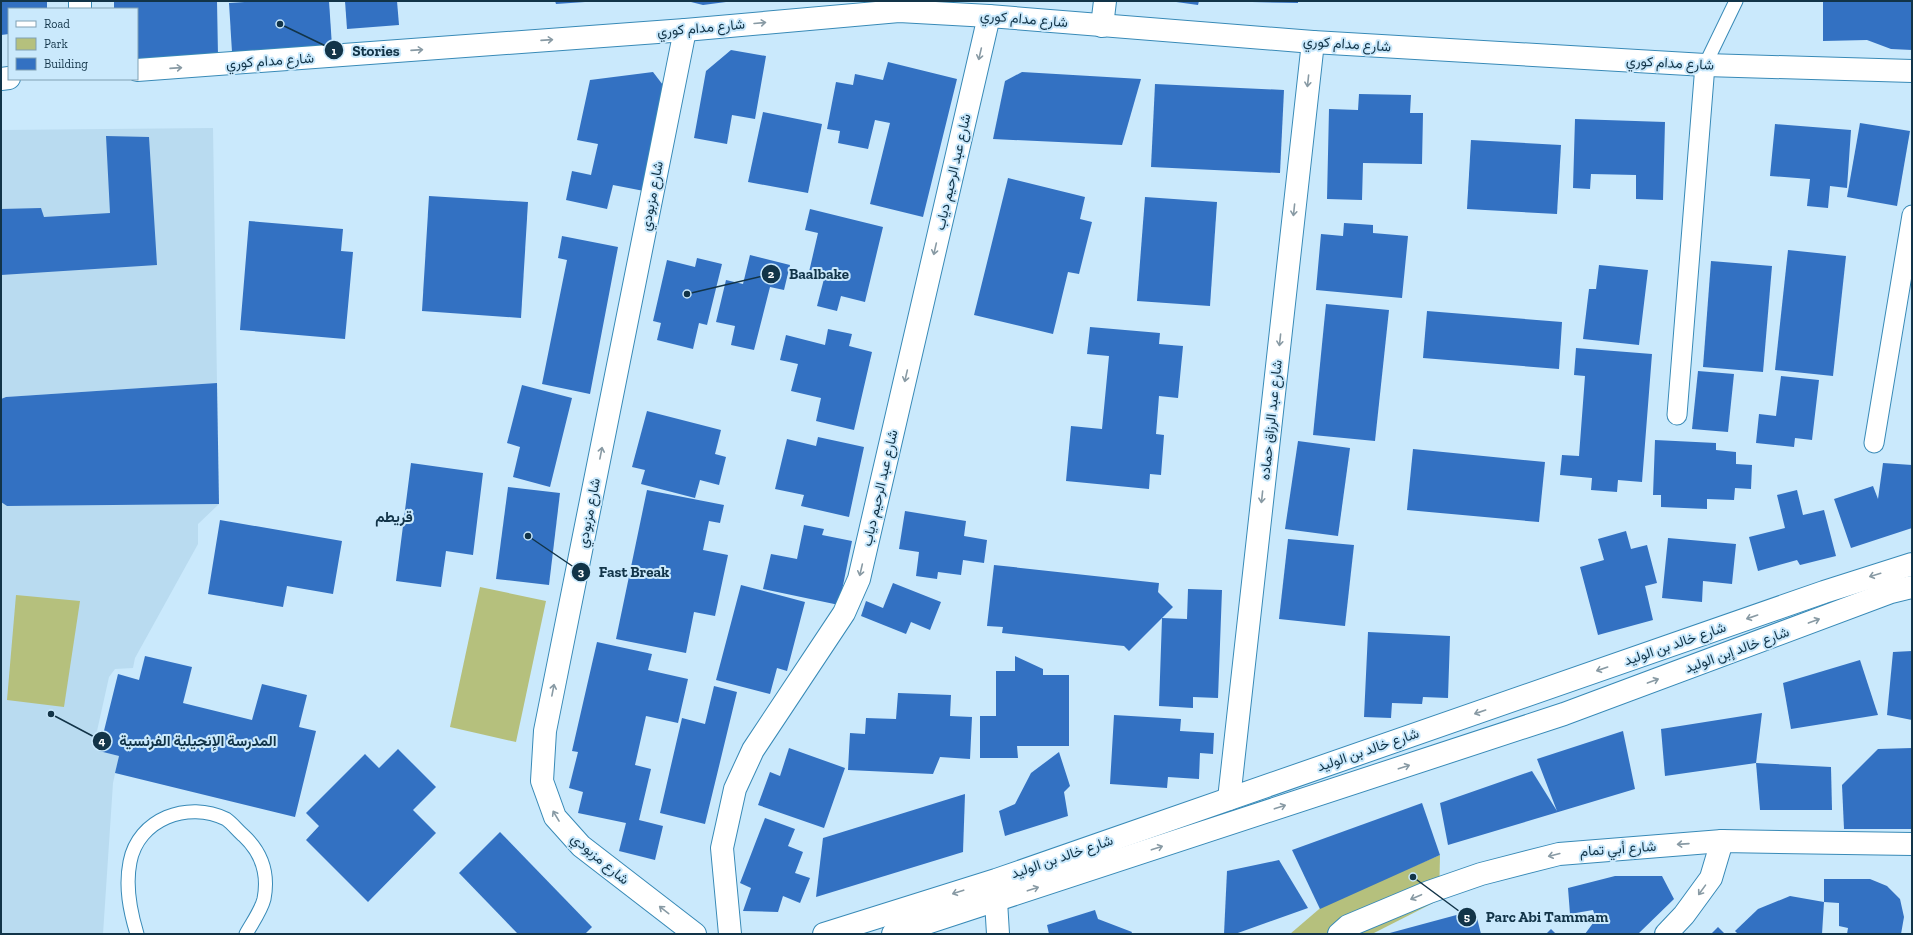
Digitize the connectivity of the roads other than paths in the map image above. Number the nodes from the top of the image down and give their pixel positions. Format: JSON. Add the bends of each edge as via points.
{"nodes":[{"id":1,"x":1105,"y":1,"type":"edge"},
{"id":2,"x":1736,"y":1,"type":"edge"},
{"id":3,"x":891,"y":6,"type":"edge"},
{"id":4,"x":989,"y":16,"type":"junction"},
{"id":5,"x":1102,"y":26,"type":"junction"},
{"id":6,"x":685,"y":30,"type":"junction"},
{"id":7,"x":1313,"y":42,"type":"junction"},
{"id":8,"x":1705,"y":65,"type":"junction"},
{"id":9,"x":138,"y":70,"type":"edge"},
{"id":10,"x":1912,"y":71,"type":"edge"},
{"id":11,"x":1912,"y":215,"type":"edge"},
{"id":12,"x":1677,"y":416,"type":"dead end"},
{"id":13,"x":1874,"y":443,"type":"dead end"},
{"id":14,"x":1912,"y":564,"type":"edge"},
{"id":15,"x":1912,"y":587,"type":"edge"},
{"id":16,"x":1564,"y":714,"type":"joint"},
{"id":17,"x":1229,"y":799,"type":"junction"},
{"id":18,"x":1722,"y":841,"type":"junction"},
{"id":19,"x":1912,"y":844,"type":"edge"},
{"id":20,"x":996,"y":901,"type":"junction"},
{"id":21,"x":137,"y":934,"type":"edge"},
{"id":22,"x":246,"y":934,"type":"edge"},
{"id":23,"x":695,"y":934,"type":"edge"},
{"id":24,"x":730,"y":934,"type":"edge"},
{"id":25,"x":824,"y":934,"type":"edge"},
{"id":26,"x":892,"y":934,"type":"edge"},
{"id":27,"x":998,"y":934,"type":"edge"},
{"id":28,"x":1339,"y":934,"type":"edge"},
{"id":29,"x":1666,"y":934,"type":"edge"}],
"edges":[{"from":1,"to":5,"type":"street"},
{"from":2,"to":8,"type":"lane"},
{"from":3,"to":4,"type":"street","name":"شارع مدام كوري"},
{"from":6,"to":3,"type":"street","name":"شارع مدام كوري","one_way":true},
{"from":4,"to":5,"type":"street","name":"شارع مدام كوري"},
{"from":4,"to":24,"type":"street","name":"شارع عبد الرحيم دياب","one_way":true,"via":[[859,579],[844,613],[753,750],[735,789],[722,848]]},
{"from":5,"to":7,"type":"street","name":"شارع مدام كوري"},
{"from":9,"to":6,"type":"street","name":"شارع مدام كوري","one_way":true},
{"from":23,"to":6,"type":"street","name":"شارع مزبودي","one_way":true,"via":[[581,846],[555,817],[542,781],[545,731]]},
{"from":7,"to":8,"type":"street","name":"شارع مدام كوري"},
{"from":7,"to":17,"type":"street","name":"شارع عبد الرزاق حماده","one_way":true},
{"from":8,"to":10,"type":"street","name":"شارع مدام كوري"},
{"from":8,"to":12,"type":"street"},
{"from":11,"to":13,"type":"street"},
{"from":14,"to":17,"type":"street","name":"شارع خالد بن الوليد","one_way":true,"via":[[1824,592]]},
{"from":16,"to":15,"type":"street","name":"شارع خالد إبن الوليد","one_way":true,"via":[[1891,592]]},
{"from":20,"to":16,"type":"street","name":"شارع خالد بن الوليد","one_way":true},
{"from":17,"to":25,"type":"street","name":"شارع خالد بن الوليد","one_way":true,"via":[[996,880]]},
{"from":18,"to":19,"type":"street","name":"شارع أبي تمام"},
{"from":18,"to":28,"type":"street","name":"شارع أبي تمام","one_way":true,"via":[[1559,854],[1481,874],[1429,892],[1348,926]]},
{"from":18,"to":29,"type":"street","one_way":true,"via":[[1711,878],[1684,915]]},
{"from":20,"to":26,"type":"street","name":"شارع خالد بن الوليد"},
{"from":20,"to":27,"type":"street"},
{"from":21,"to":22,"type":"lane","via":[[127,891],[130,861],[138,841],[152,824],[176,813],[202,812],[226,820],[256,847],[261,859],[265,871],[264,899]]}]}
